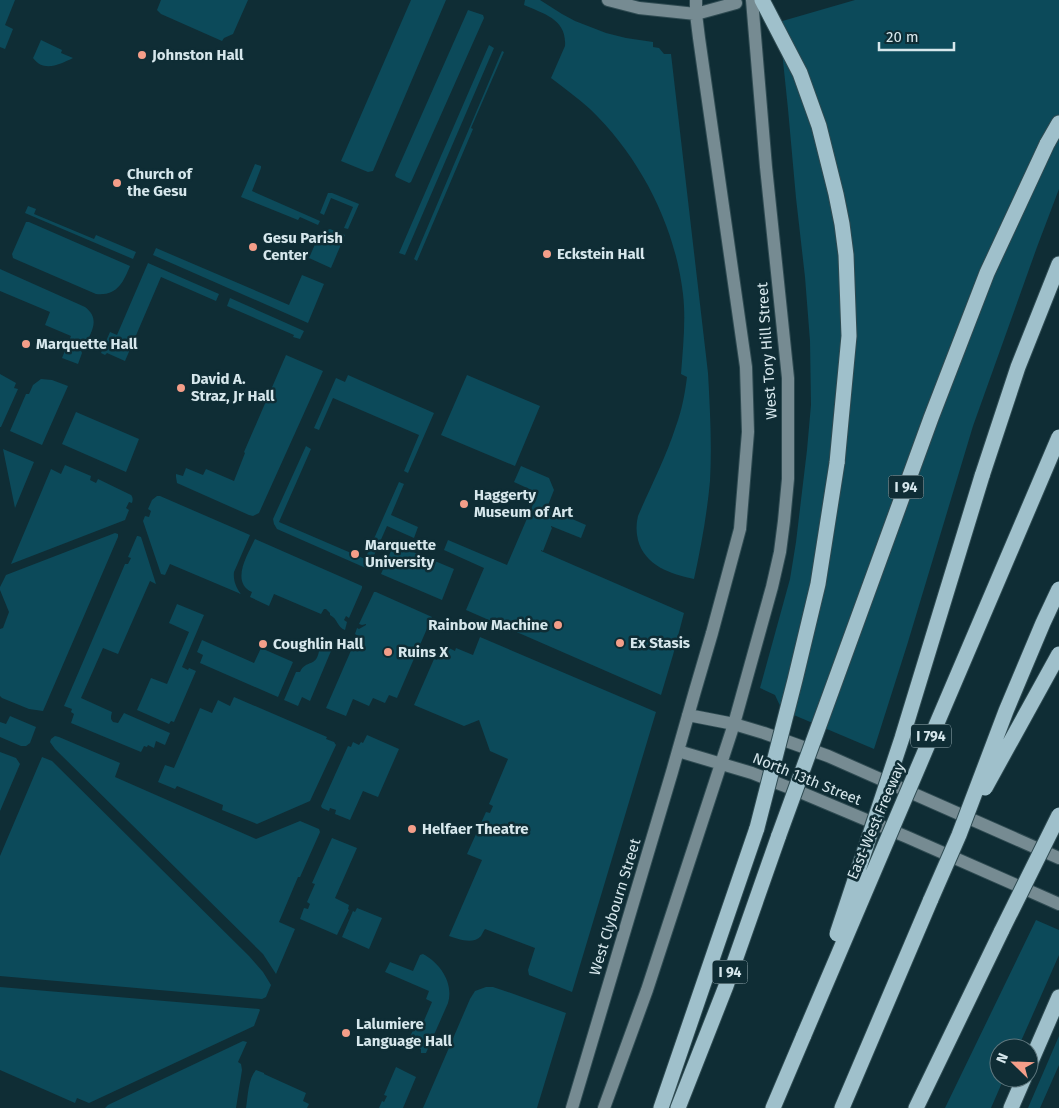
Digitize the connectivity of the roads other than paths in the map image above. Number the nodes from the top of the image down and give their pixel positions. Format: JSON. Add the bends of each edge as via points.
{"nodes":[{"id":1,"x":608,"y":0,"type":"edge"},
{"id":2,"x":696,"y":0,"type":"edge"},
{"id":3,"x":752,"y":0,"type":"edge"},
{"id":4,"x":762,"y":0,"type":"edge"},
{"id":5,"x":736,"y":3,"type":"dead end"},
{"id":6,"x":696,"y":14,"type":"junction"},
{"id":7,"x":1059,"y":123,"type":"edge"},
{"id":8,"x":1059,"y":264,"type":"edge"},
{"id":9,"x":1059,"y":437,"type":"edge"},
{"id":10,"x":1059,"y":590,"type":"edge"},
{"id":11,"x":1059,"y":654,"type":"edge"},
{"id":12,"x":688,"y":715,"type":"junction"},
{"id":13,"x":734,"y":724,"type":"junction"},
{"id":14,"x":678,"y":751,"type":"junction"},
{"id":15,"x":721,"y":763,"type":"junction"},
{"id":16,"x":1059,"y":814,"type":"edge"},
{"id":17,"x":959,"y":835,"type":"junction"},
{"id":18,"x":1059,"y":858,"type":"edge"},
{"id":19,"x":1059,"y":904,"type":"edge"},
{"id":20,"x":1059,"y":997,"type":"edge"},
{"id":21,"x":804,"y":1035,"type":"junction"},
{"id":22,"x":1039,"y":1043,"type":"edge"},
{"id":23,"x":1019,"y":1088,"type":"edge"},
{"id":24,"x":572,"y":1108,"type":"edge"},
{"id":25,"x":604,"y":1108,"type":"edge"},
{"id":26,"x":661,"y":1108,"type":"edge"},
{"id":27,"x":678,"y":1108,"type":"edge"},
{"id":28,"x":772,"y":1108,"type":"edge"},
{"id":29,"x":842,"y":1108,"type":"edge"},
{"id":30,"x":916,"y":1108,"type":"edge"},
{"id":31,"x":1010,"y":1108,"type":"edge"}],
"edges":[{"from":1,"to":6,"type":"street","via":[[639,8]]},
{"from":2,"to":6,"type":"street","name":"West Tory Hill Street"},
{"from":3,"to":13,"type":"street","name":"West Tory Hill Street","via":[[788,378],[788,478],[780,552]]},
{"from":4,"to":26,"type":"highway","bridge":true,"via":[[800,73],[821,134],[843,232],[849,336],[837,463],[818,584],[795,680],[757,828]]},
{"from":5,"to":6,"type":"street"},
{"from":6,"to":12,"type":"street","name":"West Tory Hill Street","via":[[746,367],[748,432],[740,529]]},
{"from":7,"to":27,"type":"highway","number":"I 94","bridge":true,"via":[[984,282],[931,418],[726,986]]},
{"from":8,"to":21,"type":"highway","bridge":true,"via":[[1018,367],[905,729]]},
{"from":9,"to":21,"type":"highway","name":"East-West Freeway","number":"I 794","bridge":true},
{"from":10,"to":17,"type":"highway","bridge":true,"via":[[1006,711]]},
{"from":11,"to":17,"type":"highway","bridge":true},
{"from":12,"to":13,"type":"street","name":"North 13th Street"},
{"from":12,"to":14,"type":"street","name":"West Clybourn Street"},
{"from":13,"to":15,"type":"street"},
{"from":13,"to":18,"type":"street","name":"North 13th Street","via":[[828,756]]},
{"from":14,"to":15,"type":"street","name":"North 13th Street"},
{"from":14,"to":24,"type":"street","name":"West Clybourn Street"},
{"from":15,"to":19,"type":"street","name":"North 13th Street","via":[[800,792]]},
{"from":15,"to":25,"type":"street","via":[[647,990]]},
{"from":16,"to":30,"type":"highway","bridge":true},
{"from":17,"to":29,"type":"highway","bridge":true},
{"from":20,"to":22,"type":"highway"},
{"from":21,"to":28,"type":"highway","name":"East-West Freeway","number":"I 794"},
{"from":23,"to":31,"type":"highway"}]}
